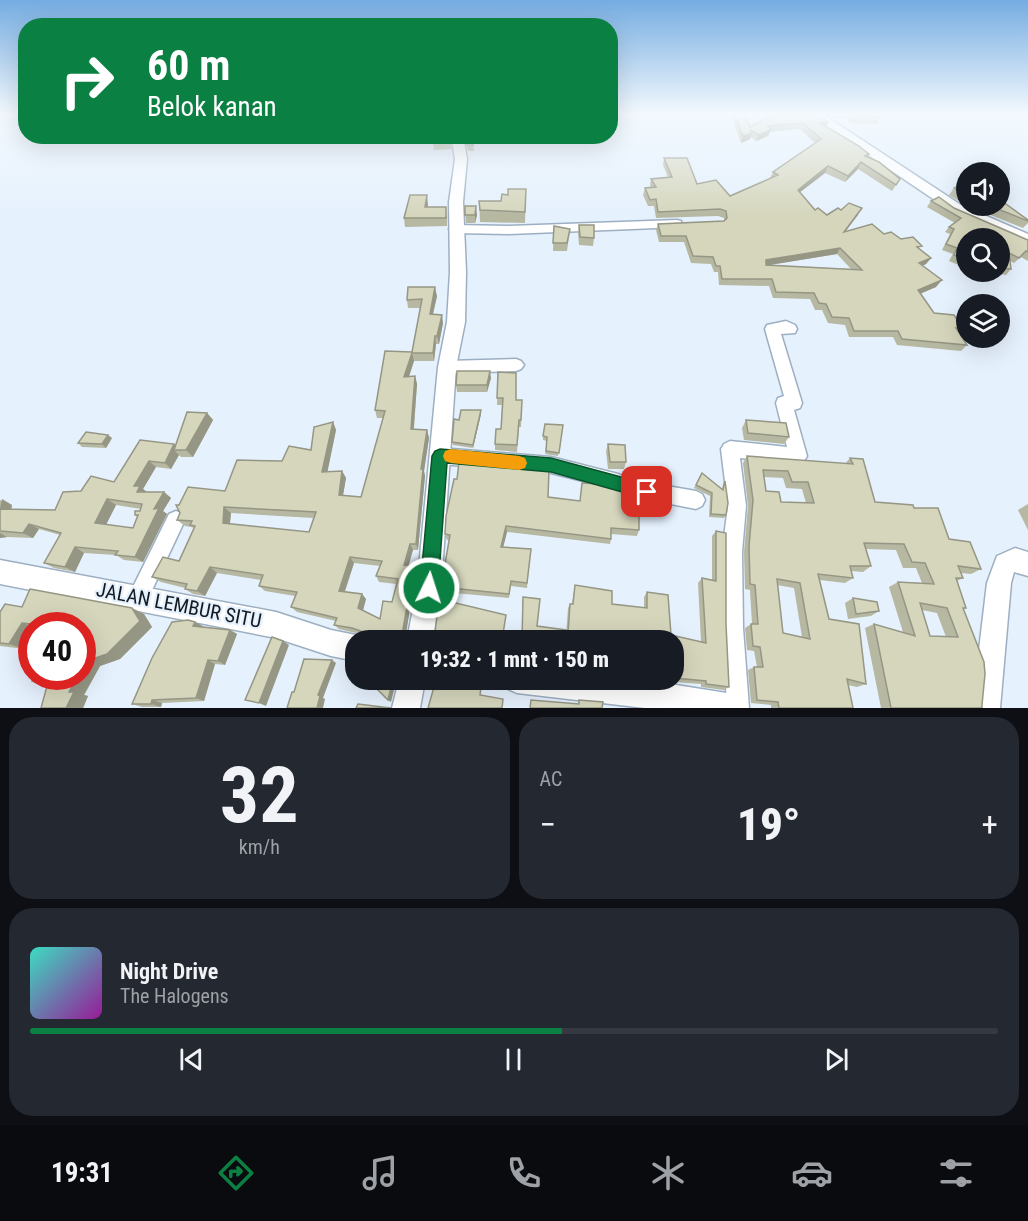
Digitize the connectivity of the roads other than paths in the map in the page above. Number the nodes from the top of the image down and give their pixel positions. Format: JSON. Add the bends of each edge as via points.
{"nodes":[{"id":1,"x":459,"y":148,"type":"edge"},
{"id":2,"x":865,"y":148,"type":"edge"},
{"id":3,"x":695,"y":224,"type":"edge"},
{"id":4,"x":455,"y":229,"type":"junction"},
{"id":5,"x":1028,"y":240,"type":"edge"},
{"id":6,"x":786,"y":326,"type":"dead end"},
{"id":7,"x":516,"y":365,"type":"dead end"},
{"id":8,"x":447,"y":367,"type":"junction"},
{"id":9,"x":440,"y":456,"type":"junction"},
{"id":10,"x":696,"y":500,"type":"dead end"},
{"id":11,"x":176,"y":520,"type":"edge"},
{"id":12,"x":1028,"y":564,"type":"edge"},
{"id":13,"x":0,"y":572,"type":"edge"},
{"id":14,"x":138,"y":598,"type":"junction"},
{"id":15,"x":422,"y":630,"type":"edge"},
{"id":16,"x":345,"y":645,"type":"edge"},
{"id":17,"x":410,"y":690,"type":"edge"},
{"id":18,"x":586,"y":690,"type":"edge"},
{"id":19,"x":676,"y":703,"type":"edge"},
{"id":20,"x":406,"y":708,"type":"edge"},
{"id":21,"x":733,"y":708,"type":"edge"},
{"id":22,"x":738,"y":708,"type":"edge"},
{"id":23,"x":986,"y":708,"type":"edge"}],
"edges":[{"from":1,"to":4,"type":"street"},
{"from":2,"to":5,"type":"street","via":[[956,208]]},
{"from":3,"to":4,"type":"street"},
{"from":4,"to":8,"type":"street","via":[[456,321]]},
{"from":6,"to":22,"type":"street","via":[[790,329],[772,329],[794,403],[784,403],[798,456],[730,449],[737,506],[732,552]]},
{"from":7,"to":8,"type":"street"},
{"from":8,"to":9,"type":"street"},
{"from":9,"to":10,"type":"street","via":[[551,465],[630,488]]},
{"from":9,"to":15,"type":"street"},
{"from":11,"to":14,"type":"street"},
{"from":12,"to":23,"type":"street","via":[[1016,560],[1005,564],[999,583]]},
{"from":13,"to":14,"type":"street","name":"JALAN LEMBUR SITU"},
{"from":14,"to":16,"type":"street","name":"JALAN LEMBUR SITU","via":[[276,625]]},
{"from":17,"to":20,"type":"street"},
{"from":18,"to":19,"type":"street"},
{"from":19,"to":21,"type":"street"}]}
